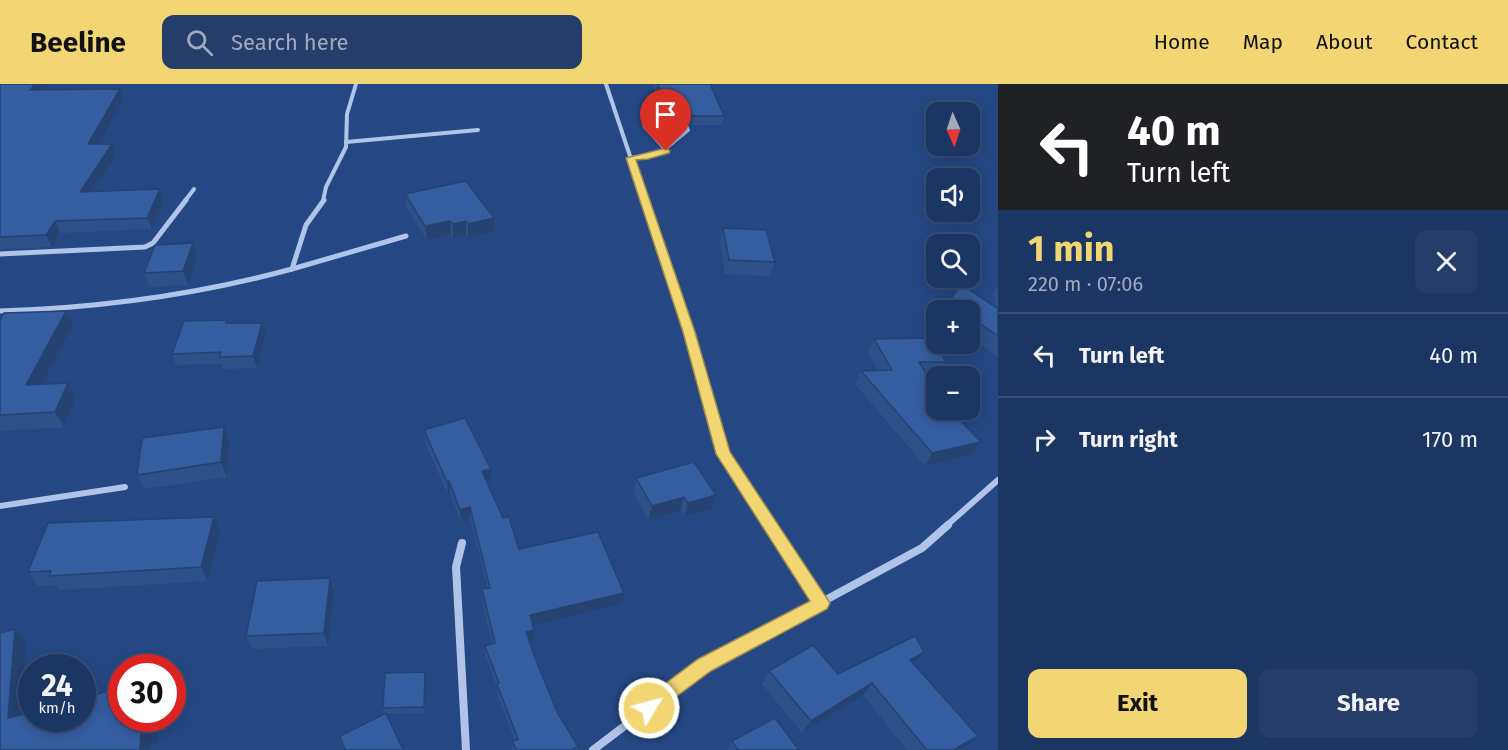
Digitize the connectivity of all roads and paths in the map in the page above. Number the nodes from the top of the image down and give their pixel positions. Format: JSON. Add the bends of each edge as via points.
{"nodes":[{"id":1,"x":356,"y":84,"type":"edge"},
{"id":2,"x":606,"y":84,"type":"edge"},
{"id":3,"x":478,"y":130,"type":"dead end"},
{"id":4,"x":346,"y":142,"type":"junction"},
{"id":5,"x":666,"y":151,"type":"junction"},
{"id":6,"x":630,"y":158,"type":"junction"},
{"id":7,"x":194,"y":189,"type":"dead end"},
{"id":8,"x":406,"y":236,"type":"dead end"},
{"id":9,"x":0,"y":254,"type":"edge"},
{"id":10,"x":292,"y":269,"type":"junction"},
{"id":11,"x":0,"y":312,"type":"edge"},
{"id":12,"x":998,"y":480,"type":"edge"},
{"id":13,"x":125,"y":487,"type":"dead end"},
{"id":14,"x":0,"y":506,"type":"edge"},
{"id":15,"x":462,"y":543,"type":"dead end"},
{"id":16,"x":821,"y":603,"type":"junction"},
{"id":17,"x":466,"y":750,"type":"edge"},
{"id":18,"x":593,"y":750,"type":"edge"}],
"edges":[{"from":1,"to":4,"type":"street","via":[[347,114]]},
{"from":2,"to":6,"type":"street"},
{"from":3,"to":4,"type":"street"},
{"from":4,"to":10,"type":"street","via":[[324,199],[306,225]]},
{"from":5,"to":5,"type":"street","via":[[645,127],[648,119],[676,120],[689,128]]},
{"from":5,"to":6,"type":"street"},
{"from":6,"to":16,"type":"street","via":[[689,332],[724,454]]},
{"from":7,"to":9,"type":"street","via":[[153,243],[145,247]]},
{"from":8,"to":10,"type":"street"},
{"from":10,"to":11,"type":"street","via":[[149,302]]},
{"from":12,"to":16,"type":"street","via":[[922,548]]},
{"from":13,"to":14,"type":"street"},
{"from":15,"to":17,"type":"street","via":[[456,567]]},
{"from":16,"to":18,"type":"street","via":[[705,665]]}]}
